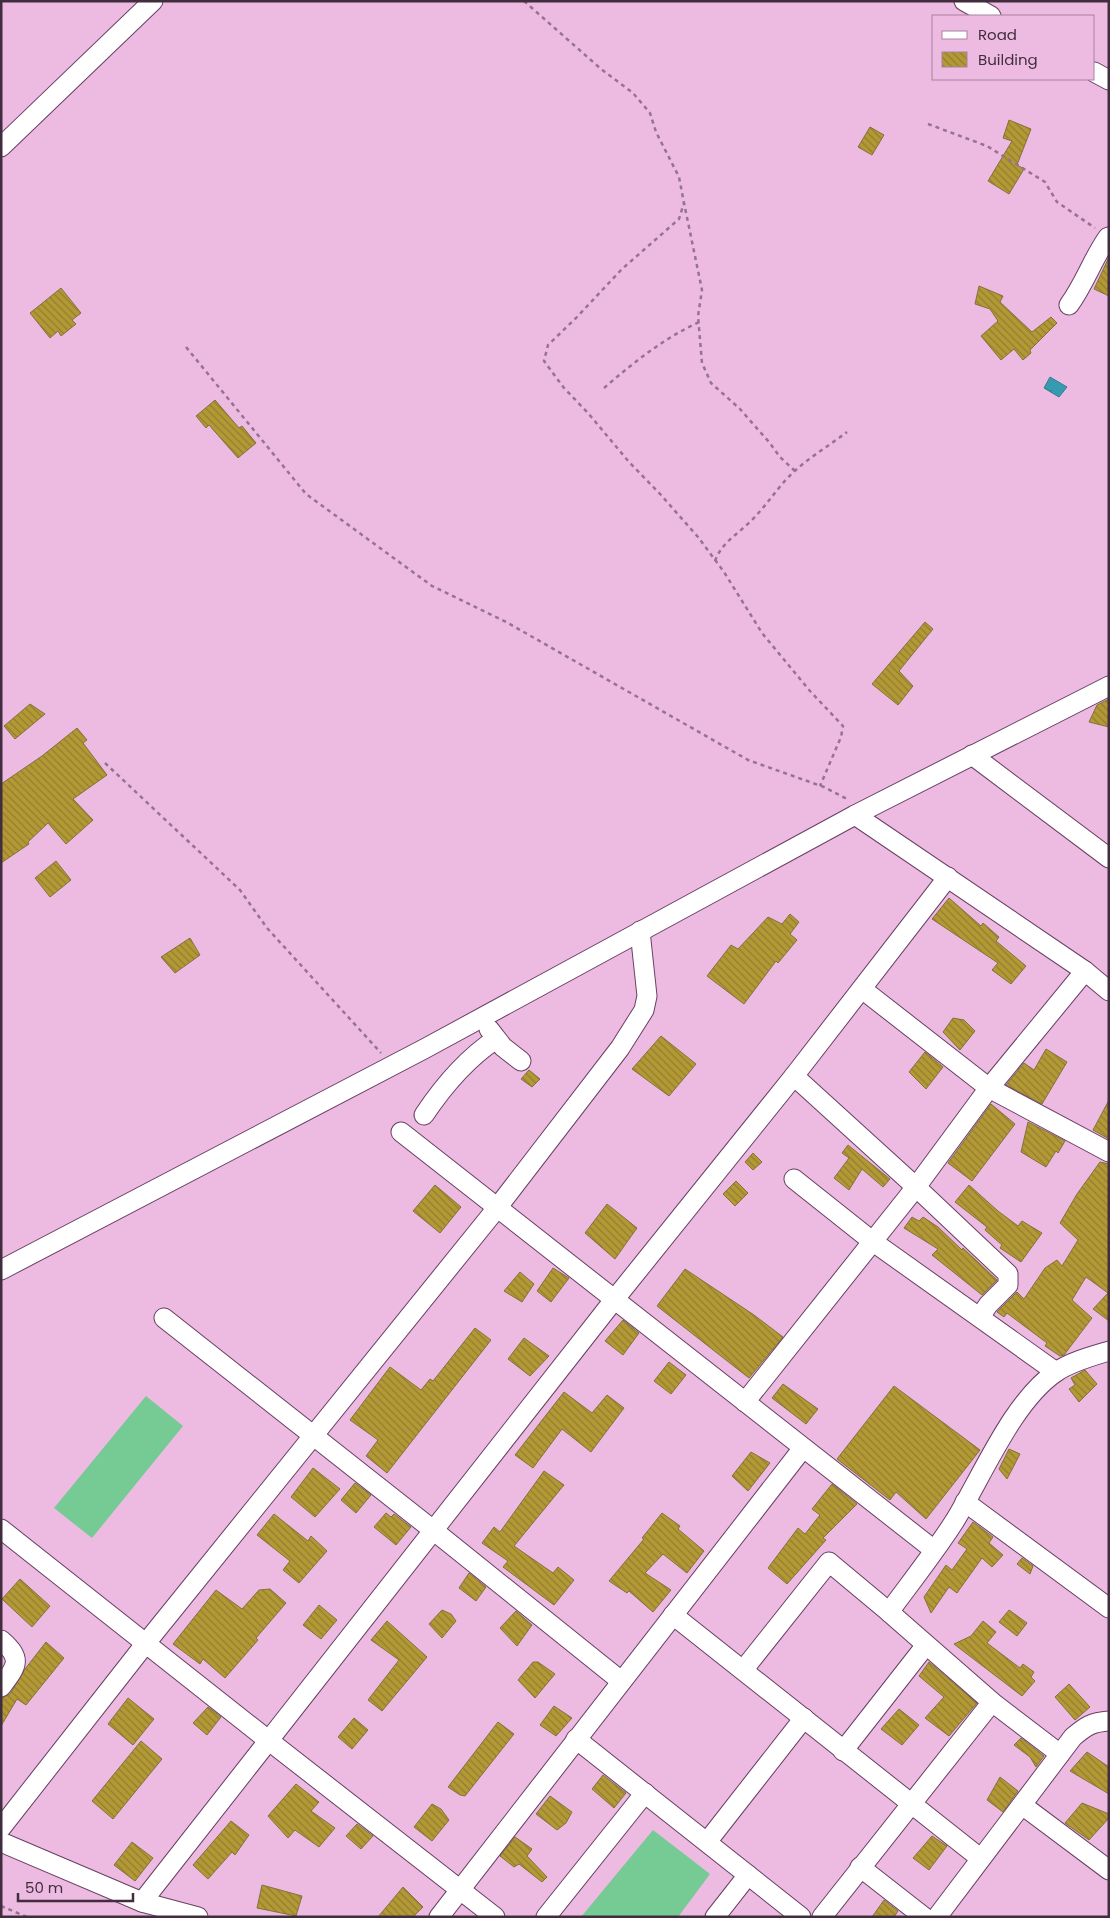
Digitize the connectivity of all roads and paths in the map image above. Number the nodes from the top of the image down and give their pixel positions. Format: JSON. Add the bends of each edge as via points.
{"nodes":[{"id":1,"x":153,"y":1,"type":"edge"},
{"id":2,"x":524,"y":1,"type":"edge"},
{"id":3,"x":964,"y":1,"type":"edge"},
{"id":4,"x":989,"y":15,"type":"edge"},
{"id":5,"x":1095,"y":73,"type":"edge"},
{"id":6,"x":1109,"y":80,"type":"edge"},
{"id":7,"x":928,"y":124,"type":"dead end"},
{"id":8,"x":1,"y":147,"type":"edge"},
{"id":9,"x":684,"y":203,"type":"junction"},
{"id":10,"x":1108,"y":237,"type":"edge"},
{"id":11,"x":1069,"y":305,"type":"dead end"},
{"id":12,"x":699,"y":322,"type":"junction"},
{"id":13,"x":186,"y":347,"type":"dead end"},
{"id":14,"x":604,"y":388,"type":"dead end"},
{"id":15,"x":846,"y":432,"type":"dead end"},
{"id":16,"x":795,"y":471,"type":"junction"},
{"id":17,"x":715,"y":561,"type":"junction"},
{"id":18,"x":1109,"y":686,"type":"edge"},
{"id":19,"x":972,"y":756,"type":"junction"},
{"id":20,"x":105,"y":763,"type":"dead end"},
{"id":21,"x":820,"y":786,"type":"junction"},
{"id":22,"x":861,"y":812,"type":"junction"},
{"id":23,"x":1109,"y":858,"type":"edge"},
{"id":24,"x":948,"y":877,"type":"junction"},
{"id":25,"x":640,"y":931,"type":"junction"},
{"id":26,"x":1085,"y":971,"type":"junction"},
{"id":27,"x":1106,"y":982,"type":"edge"},
{"id":28,"x":862,"y":989,"type":"junction"},
{"id":29,"x":484,"y":1016,"type":"junction"},
{"id":30,"x":496,"y":1039,"type":"junction"},
{"id":31,"x":521,"y":1061,"type":"dead end"},
{"id":32,"x":392,"y":1065,"type":"junction"},
{"id":33,"x":794,"y":1076,"type":"junction"},
{"id":34,"x":990,"y":1088,"type":"junction"},
{"id":35,"x":424,"y":1115,"type":"dead end"},
{"id":36,"x":401,"y":1132,"type":"dead end"},
{"id":37,"x":1109,"y":1152,"type":"edge"},
{"id":38,"x":794,"y":1179,"type":"dead end"},
{"id":39,"x":916,"y":1187,"type":"junction"},
{"id":40,"x":497,"y":1208,"type":"junction"},
{"id":41,"x":872,"y":1241,"type":"junction"},
{"id":42,"x":1,"y":1270,"type":"edge"},
{"id":43,"x":614,"y":1300,"type":"junction"},
{"id":44,"x":980,"y":1317,"type":"junction"},
{"id":45,"x":164,"y":1318,"type":"dead end"},
{"id":46,"x":1109,"y":1351,"type":"edge"},
{"id":47,"x":1056,"y":1372,"type":"junction"},
{"id":48,"x":745,"y":1402,"type":"junction"},
{"id":49,"x":313,"y":1435,"type":"junction"},
{"id":50,"x":803,"y":1448,"type":"junction"},
{"id":51,"x":965,"y":1502,"type":"junction"},
{"id":52,"x":1,"y":1529,"type":"edge"},
{"id":53,"x":433,"y":1530,"type":"junction"},
{"id":54,"x":934,"y":1550,"type":"junction"},
{"id":55,"x":1109,"y":1608,"type":"edge"},
{"id":56,"x":889,"y":1612,"type":"junction"},
{"id":57,"x":673,"y":1615,"type":"junction"},
{"id":58,"x":1,"y":1640,"type":"edge"},
{"id":59,"x":146,"y":1644,"type":"junction"},
{"id":60,"x":926,"y":1645,"type":"junction"},
{"id":61,"x":744,"y":1670,"type":"junction"},
{"id":62,"x":621,"y":1681,"type":"junction"},
{"id":63,"x":1,"y":1687,"type":"edge"},
{"id":64,"x":992,"y":1702,"type":"junction"},
{"id":65,"x":804,"y":1718,"type":"junction"},
{"id":66,"x":1109,"y":1721,"type":"edge"},
{"id":67,"x":576,"y":1739,"type":"junction"},
{"id":68,"x":268,"y":1740,"type":"junction"},
{"id":69,"x":843,"y":1751,"type":"junction"},
{"id":70,"x":1060,"y":1754,"type":"junction"},
{"id":71,"x":645,"y":1793,"type":"junction"},
{"id":72,"x":911,"y":1803,"type":"junction"},
{"id":73,"x":1022,"y":1805,"type":"junction"},
{"id":74,"x":1,"y":1828,"type":"edge"},
{"id":75,"x":1,"y":1842,"type":"edge"},
{"id":76,"x":707,"y":1842,"type":"junction"},
{"id":77,"x":980,"y":1858,"type":"junction"},
{"id":78,"x":860,"y":1867,"type":"junction"},
{"id":79,"x":1109,"y":1870,"type":"edge"},
{"id":80,"x":748,"y":1875,"type":"junction"},
{"id":81,"x":460,"y":1889,"type":"junction"},
{"id":82,"x":142,"y":1902,"type":"junction"},
{"id":83,"x":1,"y":1906,"type":"edge"},
{"id":84,"x":27,"y":1917,"type":"edge"},
{"id":85,"x":198,"y":1917,"type":"edge"},
{"id":86,"x":439,"y":1917,"type":"edge"},
{"id":87,"x":495,"y":1917,"type":"edge"},
{"id":88,"x":546,"y":1917,"type":"edge"},
{"id":89,"x":715,"y":1917,"type":"edge"},
{"id":90,"x":801,"y":1917,"type":"edge"},
{"id":91,"x":822,"y":1917,"type":"edge"},
{"id":92,"x":924,"y":1917,"type":"edge"},
{"id":93,"x":937,"y":1917,"type":"edge"}],
"edges":[{"from":1,"to":8,"type":"street"},
{"from":2,"to":9,"type":"path","via":[[633,93],[650,113],[679,177]]},
{"from":3,"to":4,"type":"street"},
{"from":5,"to":6,"type":"street"},
{"from":7,"to":10,"type":"path","via":[[987,146],[1004,156],[1045,182],[1057,202]]},
{"from":9,"to":12,"type":"path","via":[[702,290]]},
{"from":9,"to":17,"type":"path","via":[[680,219],[622,269],[548,345],[544,361],[564,388],[692,530]]},
{"from":10,"to":11,"type":"street"},
{"from":12,"to":14,"type":"path","via":[[668,338]]},
{"from":12,"to":16,"type":"path","via":[[702,363],[710,383],[740,409],[780,458]]},
{"from":13,"to":21,"type":"path","via":[[306,494],[432,586],[508,623],[748,760]]},
{"from":15,"to":16,"type":"path"},
{"from":16,"to":17,"type":"path","via":[[766,506],[727,541]]},
{"from":17,"to":21,"type":"path","via":[[762,633],[843,726]]},
{"from":18,"to":19,"type":"street"},
{"from":19,"to":22,"type":"street"},
{"from":19,"to":23,"type":"street"},
{"from":20,"to":32,"type":"path","via":[[240,890],[267,928]]},
{"from":21,"to":22,"type":"path"},
{"from":22,"to":24,"type":"street"},
{"from":22,"to":25,"type":"street"},
{"from":24,"to":26,"type":"street"},
{"from":24,"to":28,"type":"street"},
{"from":25,"to":29,"type":"street"},
{"from":25,"to":40,"type":"street","via":[[646,988],[644,1010],[620,1048]]},
{"from":26,"to":27,"type":"street"},
{"from":26,"to":34,"type":"street"},
{"from":28,"to":33,"type":"street"},
{"from":28,"to":34,"type":"street"},
{"from":29,"to":30,"type":"street"},
{"from":29,"to":32,"type":"street"},
{"from":30,"to":31,"type":"street"},
{"from":30,"to":35,"type":"street","via":[[464,1064]]},
{"from":32,"to":42,"type":"street"},
{"from":33,"to":39,"type":"street"},
{"from":33,"to":43,"type":"street"},
{"from":34,"to":37,"type":"street"},
{"from":34,"to":39,"type":"street"},
{"from":36,"to":40,"type":"street"},
{"from":38,"to":41,"type":"street"},
{"from":39,"to":41,"type":"street"},
{"from":39,"to":44,"type":"street","via":[[1008,1274],[1008,1285]]},
{"from":40,"to":43,"type":"street"},
{"from":40,"to":49,"type":"street"},
{"from":41,"to":44,"type":"street"},
{"from":41,"to":48,"type":"street"},
{"from":43,"to":48,"type":"street"},
{"from":43,"to":53,"type":"street"},
{"from":44,"to":47,"type":"street"},
{"from":45,"to":49,"type":"street"},
{"from":46,"to":47,"type":"street"},
{"from":47,"to":51,"type":"street","via":[[1018,1413]]},
{"from":48,"to":50,"type":"street"},
{"from":49,"to":53,"type":"street"},
{"from":49,"to":59,"type":"street"},
{"from":50,"to":54,"type":"street"},
{"from":50,"to":57,"type":"street"},
{"from":51,"to":54,"type":"street"},
{"from":51,"to":55,"type":"street"},
{"from":52,"to":59,"type":"street"},
{"from":53,"to":62,"type":"street"},
{"from":53,"to":68,"type":"street"},
{"from":54,"to":56,"type":"street"},
{"from":56,"to":60,"type":"street"},
{"from":56,"to":61,"type":"street","via":[[828,1562]]},
{"from":57,"to":61,"type":"street"},
{"from":57,"to":62,"type":"street"},
{"from":58,"to":63,"type":"street","via":[[10,1647],[16,1661],[14,1670]]},
{"from":59,"to":68,"type":"street"},
{"from":59,"to":74,"type":"street"},
{"from":60,"to":64,"type":"street"},
{"from":60,"to":69,"type":"street"},
{"from":61,"to":65,"type":"street"},
{"from":62,"to":67,"type":"street"},
{"from":64,"to":70,"type":"street"},
{"from":64,"to":72,"type":"street"},
{"from":65,"to":69,"type":"street"},
{"from":65,"to":76,"type":"street"},
{"from":66,"to":70,"type":"street","via":[[1094,1722],[1084,1728]]},
{"from":67,"to":71,"type":"street"},
{"from":67,"to":81,"type":"street"},
{"from":68,"to":81,"type":"street"},
{"from":68,"to":82,"type":"street"},
{"from":69,"to":72,"type":"street"},
{"from":70,"to":73,"type":"street"},
{"from":71,"to":76,"type":"street"},
{"from":71,"to":88,"type":"street"},
{"from":72,"to":77,"type":"street"},
{"from":72,"to":78,"type":"street"},
{"from":73,"to":77,"type":"street"},
{"from":73,"to":79,"type":"street"},
{"from":75,"to":82,"type":"street"},
{"from":76,"to":80,"type":"street"},
{"from":77,"to":93,"type":"street"},
{"from":78,"to":91,"type":"street"},
{"from":78,"to":92,"type":"street"},
{"from":80,"to":89,"type":"street"},
{"from":80,"to":90,"type":"street"},
{"from":81,"to":86,"type":"street"},
{"from":81,"to":87,"type":"street"},
{"from":82,"to":85,"type":"street"},
{"from":83,"to":84,"type":"path"}]}
